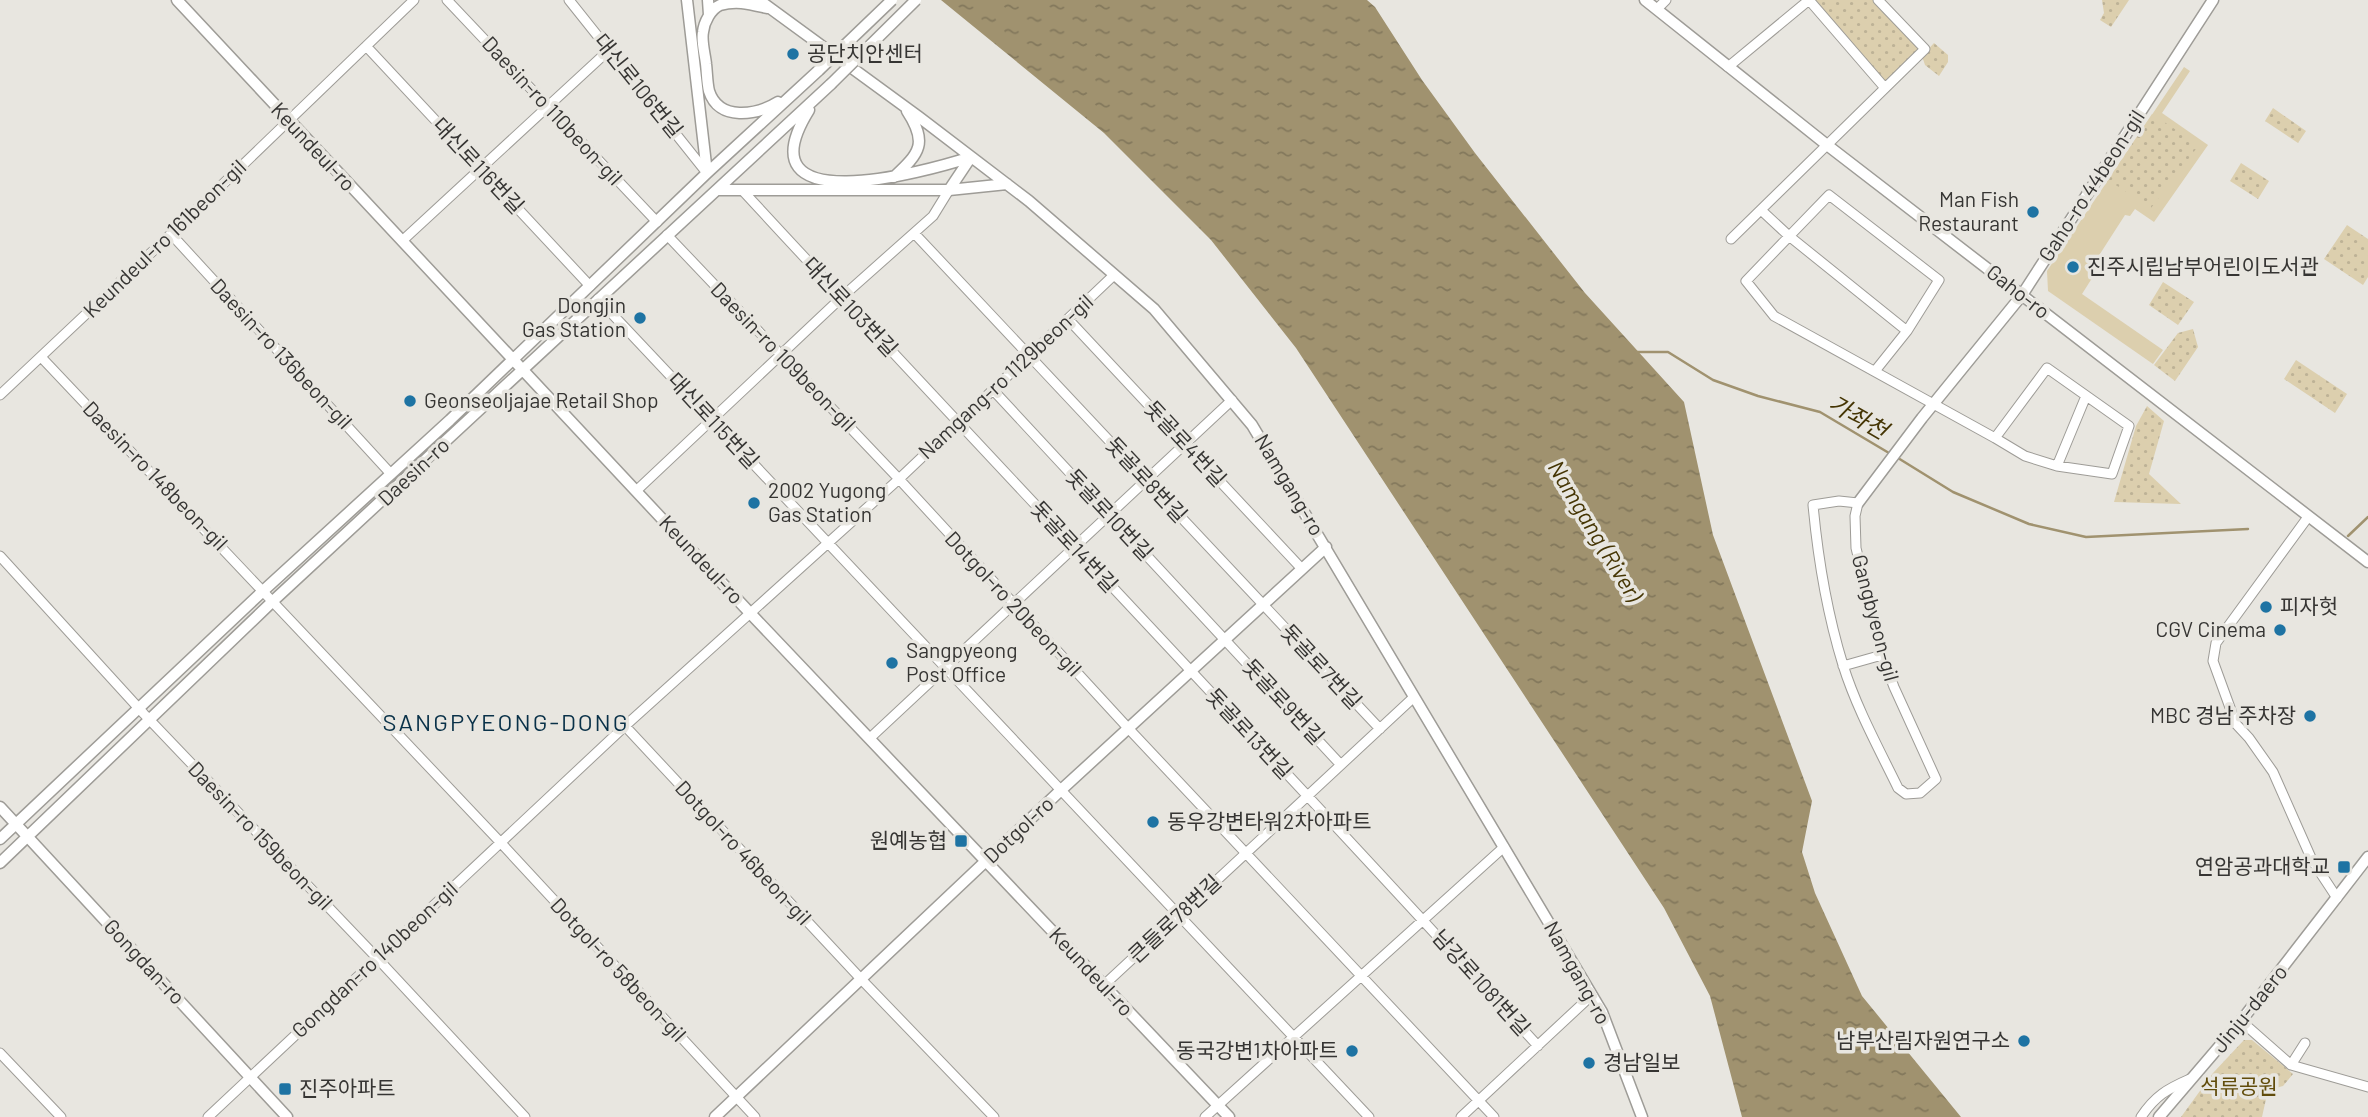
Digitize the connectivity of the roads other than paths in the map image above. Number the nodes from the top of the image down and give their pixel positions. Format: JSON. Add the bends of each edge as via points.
{"nodes":[{"id":1,"x":177,"y":0,"type":"edge"},
{"id":2,"x":414,"y":0,"type":"edge"},
{"id":3,"x":447,"y":0,"type":"edge"},
{"id":4,"x":569,"y":0,"type":"edge"},
{"id":5,"x":687,"y":0,"type":"edge"},
{"id":6,"x":710,"y":0,"type":"edge"},
{"id":7,"x":759,"y":0,"type":"edge"},
{"id":8,"x":892,"y":0,"type":"edge"},
{"id":9,"x":916,"y":0,"type":"edge"},
{"id":10,"x":1644,"y":0,"type":"edge"},
{"id":11,"x":1666,"y":0,"type":"edge"},
{"id":12,"x":1809,"y":0,"type":"edge"},
{"id":13,"x":1878,"y":0,"type":"edge"},
{"id":14,"x":2213,"y":0,"type":"edge"},
{"id":15,"x":769,"y":9,"type":"junction"},
{"id":16,"x":1657,"y":9,"type":"junction"},
{"id":17,"x":709,"y":15,"type":"junction"},
{"id":18,"x":366,"y":46,"type":"junction"},
{"id":19,"x":610,"y":50,"type":"junction"},
{"id":20,"x":1728,"y":67,"type":"junction"},
{"id":21,"x":1885,"y":88,"type":"junction"},
{"id":22,"x":798,"y":89,"type":"junction"},
{"id":23,"x":816,"y":97,"type":"junction"},
{"id":24,"x":904,"y":106,"type":"junction"},
{"id":25,"x":548,"y":107,"type":"junction"},
{"id":26,"x":288,"y":120,"type":"junction"},
{"id":27,"x":1827,"y":145,"type":"junction"},
{"id":28,"x":971,"y":157,"type":"junction"},
{"id":29,"x":481,"y":169,"type":"junction"},
{"id":30,"x":707,"y":173,"type":"junction"},
{"id":31,"x":893,"y":178,"type":"junction"},
{"id":32,"x":1007,"y":184,"type":"junction"},
{"id":33,"x":717,"y":190,"type":"junction"},
{"id":34,"x":949,"y":190,"type":"junction"},
{"id":35,"x":743,"y":191,"type":"junction"},
{"id":36,"x":1761,"y":210,"type":"junction"},
{"id":37,"x":657,"y":222,"type":"junction"},
{"id":38,"x":914,"y":233,"type":"junction"},
{"id":39,"x":171,"y":234,"type":"junction"},
{"id":40,"x":667,"y":235,"type":"junction"},
{"id":41,"x":1789,"y":236,"type":"junction"},
{"id":42,"x":1731,"y":239,"type":"dead end"},
{"id":43,"x":402,"y":241,"type":"junction"},
{"id":44,"x":1114,"y":275,"type":"junction"},
{"id":45,"x":590,"y":286,"type":"junction"},
{"id":46,"x":2022,"y":295,"type":"junction"},
{"id":47,"x":842,"y":297,"type":"junction"},
{"id":48,"x":598,"y":299,"type":"junction"},
{"id":49,"x":1068,"y":318,"type":"junction"},
{"id":50,"x":1907,"y":331,"type":"junction"},
{"id":51,"x":782,"y":354,"type":"junction"},
{"id":52,"x":1028,"y":356,"type":"junction"},
{"id":53,"x":41,"y":357,"type":"junction"},
{"id":54,"x":513,"y":358,"type":"junction"},
{"id":55,"x":522,"y":369,"type":"junction"},
{"id":56,"x":1875,"y":371,"type":"junction"},
{"id":57,"x":993,"y":390,"type":"junction"},
{"id":58,"x":0,"y":395,"type":"edge"},
{"id":59,"x":2086,"y":396,"type":"junction"},
{"id":60,"x":1232,"y":401,"type":"junction"},
{"id":61,"x":1933,"y":404,"type":"junction"},
{"id":62,"x":713,"y":420,"type":"junction"},
{"id":63,"x":957,"y":423,"type":"junction"},
{"id":64,"x":1995,"y":438,"type":"junction"},
{"id":65,"x":1185,"y":444,"type":"junction"},
{"id":66,"x":2057,"y":466,"type":"junction"},
{"id":67,"x":391,"y":474,"type":"junction"},
{"id":68,"x":899,"y":479,"type":"junction"},
{"id":69,"x":1146,"y":480,"type":"junction"},
{"id":70,"x":636,"y":491,"type":"junction"},
{"id":71,"x":1858,"y":503,"type":"junction"},
{"id":72,"x":1109,"y":515,"type":"junction"},
{"id":73,"x":2308,"y":517,"type":"junction"},
{"id":74,"x":828,"y":543,"type":"junction"},
{"id":75,"x":1074,"y":547,"type":"junction"},
{"id":76,"x":1326,"y":547,"type":"junction"},
{"id":77,"x":0,"y":556,"type":"edge"},
{"id":78,"x":2368,"y":562,"type":"edge"},
{"id":79,"x":1302,"y":569,"type":"junction"},
{"id":80,"x":268,"y":596,"type":"junction"},
{"id":81,"x":1014,"y":604,"type":"junction"},
{"id":82,"x":1263,"y":605,"type":"junction"},
{"id":83,"x":750,"y":613,"type":"junction"},
{"id":84,"x":1225,"y":639,"type":"junction"},
{"id":85,"x":1882,"y":654,"type":"junction"},
{"id":86,"x":1843,"y":666,"type":"junction"},
{"id":87,"x":946,"y":667,"type":"junction"},
{"id":88,"x":1190,"y":671,"type":"junction"},
{"id":89,"x":1414,"y":697,"type":"junction"},
{"id":90,"x":144,"y":715,"type":"junction"},
{"id":91,"x":625,"y":726,"type":"junction"},
{"id":92,"x":1128,"y":728,"type":"junction"},
{"id":93,"x":1380,"y":729,"type":"junction"},
{"id":94,"x":870,"y":737,"type":"junction"},
{"id":95,"x":1341,"y":765,"type":"junction"},
{"id":96,"x":1061,"y":790,"type":"junction"},
{"id":97,"x":1307,"y":796,"type":"junction"},
{"id":98,"x":0,"y":807,"type":"edge"},
{"id":99,"x":16,"y":824,"type":"junction"},
{"id":100,"x":28,"y":837,"type":"junction"},
{"id":101,"x":0,"y":839,"type":"edge"},
{"id":102,"x":501,"y":843,"type":"junction"},
{"id":103,"x":1504,"y":847,"type":"junction"},
{"id":104,"x":1246,"y":852,"type":"junction"},
{"id":105,"x":2368,"y":857,"type":"edge"},
{"id":106,"x":986,"y":861,"type":"junction"},
{"id":107,"x":0,"y":863,"type":"edge"},
{"id":108,"x":2336,"y":898,"type":"junction"},
{"id":109,"x":1179,"y":915,"type":"junction"},
{"id":110,"x":1424,"y":920,"type":"junction"},
{"id":111,"x":377,"y":958,"type":"junction"},
{"id":112,"x":1363,"y":976,"type":"junction"},
{"id":113,"x":861,"y":979,"type":"junction"},
{"id":114,"x":1104,"y":985,"type":"junction"},
{"id":115,"x":1592,"y":995,"type":"junction"},
{"id":116,"x":2241,"y":1021,"type":"junction"},
{"id":117,"x":1294,"y":1037,"type":"junction"},
{"id":118,"x":2305,"y":1042,"type":"dead end"},
{"id":119,"x":1538,"y":1046,"type":"junction"},
{"id":120,"x":0,"y":1053,"type":"edge"},
{"id":121,"x":2291,"y":1065,"type":"junction"},
{"id":122,"x":250,"y":1077,"type":"junction"},
{"id":123,"x":2195,"y":1077,"type":"junction"},
{"id":124,"x":2368,"y":1087,"type":"edge"},
{"id":125,"x":736,"y":1097,"type":"junction"},
{"id":126,"x":1479,"y":1100,"type":"junction"},
{"id":127,"x":1217,"y":1105,"type":"junction"},
{"id":128,"x":61,"y":1117,"type":"edge"},
{"id":129,"x":208,"y":1117,"type":"edge"},
{"id":130,"x":287,"y":1117,"type":"edge"},
{"id":131,"x":525,"y":1117,"type":"edge"},
{"id":132,"x":715,"y":1117,"type":"edge"},
{"id":133,"x":755,"y":1117,"type":"edge"},
{"id":134,"x":994,"y":1117,"type":"edge"},
{"id":135,"x":1205,"y":1117,"type":"edge"},
{"id":136,"x":1228,"y":1117,"type":"edge"},
{"id":137,"x":1369,"y":1117,"type":"edge"},
{"id":138,"x":1461,"y":1117,"type":"edge"},
{"id":139,"x":1494,"y":1117,"type":"edge"},
{"id":140,"x":1642,"y":1117,"type":"edge"},
{"id":141,"x":2141,"y":1117,"type":"edge"},
{"id":142,"x":2159,"y":1117,"type":"edge"}],
"edges":[{"from":1,"to":26,"type":"street","name":"Keundeul-ro"},
{"from":2,"to":18,"type":"street","name":"Keundeul-ro 161beon-gil"},
{"from":3,"to":25,"type":"street","name":"Daesin-ro 110beon-gil"},
{"from":4,"to":19,"type":"street","name":"대신로106번길"},
{"from":5,"to":30,"type":"street"},
{"from":6,"to":17,"type":"street"},
{"from":7,"to":15,"type":"street","name":"Namgang-ro"},
{"from":8,"to":22,"type":"street","name":"Daesin-ro","bridge":true},
{"from":9,"to":23,"type":"street","name":"Daesin-ro","bridge":true},
{"from":10,"to":16,"type":"street","name":"Gaho-ro"},
{"from":11,"to":16,"type":"street"},
{"from":12,"to":20,"type":"street"},
{"from":12,"to":21,"type":"street"},
{"from":13,"to":21,"type":"street","via":[[1925,49]]},
{"from":14,"to":46,"type":"street","name":"Gaho-ro 44beon-gil"},
{"from":15,"to":17,"type":"street","via":[[740,1],[718,6]]},
{"from":15,"to":24,"type":"street","name":"Namgang-ro"},
{"from":16,"to":20,"type":"street","name":"Gaho-ro"},
{"from":17,"to":22,"type":"street","via":[[703,32],[709,91],[722,108],[736,114],[761,111]]},
{"from":18,"to":26,"type":"street","name":"Keundeul-ro 161beon-gil"},
{"from":18,"to":29,"type":"street","name":"대신로116번길"},
{"from":19,"to":25,"type":"street"},
{"from":19,"to":30,"type":"street","name":"대신로106번길"},
{"from":20,"to":27,"type":"street","name":"Gaho-ro"},
{"from":21,"to":27,"type":"street"},
{"from":22,"to":30,"type":"street","name":"Daesin-ro"},
{"from":23,"to":31,"type":"street","via":[[796,136],[795,160],[802,171],[822,181]]},
{"from":23,"to":33,"type":"street","name":"Daesin-ro"},
{"from":24,"to":28,"type":"street","name":"Namgang-ro"},
{"from":24,"to":31,"type":"street","via":[[921,140],[916,156]]},
{"from":25,"to":29,"type":"street"},
{"from":25,"to":37,"type":"street","name":"Daesin-ro 110beon-gil"},
{"from":26,"to":39,"type":"street","name":"Keundeul-ro 161beon-gil"},
{"from":26,"to":43,"type":"street","name":"Keundeul-ro"},
{"from":27,"to":36,"type":"street"},
{"from":27,"to":46,"type":"street","name":"Gaho-ro"},
{"from":28,"to":31,"type":"street"},
{"from":28,"to":32,"type":"street","name":"Namgang-ro"},
{"from":28,"to":34,"type":"street"},
{"from":29,"to":43,"type":"street"},
{"from":29,"to":45,"type":"street","name":"대신로116번길"},
{"from":30,"to":37,"type":"street","name":"Daesin-ro"},
{"from":32,"to":34,"type":"street"},
{"from":32,"to":44,"type":"street","name":"Namgang-ro"},
{"from":33,"to":35,"type":"street"},
{"from":33,"to":40,"type":"street","name":"Daesin-ro"},
{"from":34,"to":35,"type":"street"},
{"from":34,"to":38,"type":"street","via":[[933,216]]},
{"from":35,"to":47,"type":"street","name":"대신로103번길"},
{"from":36,"to":41,"type":"street"},
{"from":36,"to":42,"type":"street"},
{"from":37,"to":45,"type":"street","name":"Daesin-ro"},
{"from":38,"to":47,"type":"street"},
{"from":38,"to":52,"type":"street","name":"돗골로8번길"},
{"from":39,"to":53,"type":"street","name":"Keundeul-ro 161beon-gil"},
{"from":39,"to":67,"type":"street","name":"Daesin-ro 136beon-gil"},
{"from":40,"to":48,"type":"street","name":"Daesin-ro"},
{"from":40,"to":51,"type":"street","name":"Daesin-ro 109beon-gil"},
{"from":41,"to":50,"type":"street"},
{"from":41,"to":50,"type":"street","via":[[1829,195],[1939,280]]},
{"from":41,"to":56,"type":"street","via":[[1746,281],[1774,316]]},
{"from":43,"to":54,"type":"street","name":"Keundeul-ro"},
{"from":44,"to":49,"type":"street","name":"Namgang-ro 1129beon-gil"},
{"from":44,"to":60,"type":"street","name":"Namgang-ro","via":[[1154,309]]},
{"from":45,"to":54,"type":"street","name":"Daesin-ro"},
{"from":46,"to":61,"type":"street"},
{"from":46,"to":73,"type":"street","name":"Gaho-ro"},
{"from":47,"to":51,"type":"street"},
{"from":47,"to":63,"type":"street","name":"대신로103번길"},
{"from":48,"to":55,"type":"street","name":"Daesin-ro"},
{"from":48,"to":62,"type":"street","name":"대신로115번길"},
{"from":49,"to":52,"type":"street","name":"Namgang-ro 1129beon-gil"},
{"from":49,"to":65,"type":"street","name":"돗골로4번길"},
{"from":50,"to":56,"type":"street"},
{"from":51,"to":62,"type":"street"},
{"from":51,"to":68,"type":"street","name":"Daesin-ro 109beon-gil"},
{"from":52,"to":57,"type":"street","name":"Namgang-ro 1129beon-gil"},
{"from":52,"to":69,"type":"street","name":"돗골로8번길"},
{"from":53,"to":58,"type":"street","name":"Keundeul-ro 161beon-gil"},
{"from":53,"to":80,"type":"street","name":"Daesin-ro 148beon-gil"},
{"from":54,"to":55,"type":"street","name":"Keundeul-ro"},
{"from":54,"to":67,"type":"street","name":"Daesin-ro"},
{"from":55,"to":70,"type":"street","name":"Keundeul-ro"},
{"from":55,"to":80,"type":"street","name":"Daesin-ro","via":[[444,445]]},
{"from":56,"to":61,"type":"street"},
{"from":57,"to":63,"type":"street","name":"Namgang-ro 1129beon-gil"},
{"from":57,"to":72,"type":"street","name":"돗골로10번길"},
{"from":59,"to":64,"type":"street","via":[[2047,368]]},
{"from":59,"to":66,"type":"street"},
{"from":59,"to":66,"type":"street","via":[[2129,426],[2112,474]]},
{"from":60,"to":65,"type":"street"},
{"from":60,"to":76,"type":"street","name":"Namgang-ro","via":[[1252,425]]},
{"from":61,"to":64,"type":"street"},
{"from":61,"to":71,"type":"street"},
{"from":62,"to":70,"type":"street"},
{"from":62,"to":74,"type":"street","name":"대신로115번길"},
{"from":63,"to":68,"type":"street","name":"Namgang-ro 1129beon-gil"},
{"from":63,"to":75,"type":"street","name":"돗골로14번길"},
{"from":64,"to":66,"type":"street","via":[[2025,456]]},
{"from":65,"to":69,"type":"street"},
{"from":65,"to":79,"type":"street","name":"돗골로4번길"},
{"from":67,"to":80,"type":"street","name":"Daesin-ro"},
{"from":68,"to":74,"type":"street","name":"Namgang-ro 1129beon-gil"},
{"from":68,"to":81,"type":"street","name":"Dotgol-ro 20beon-gil"},
{"from":69,"to":72,"type":"street"},
{"from":69,"to":82,"type":"street","name":"돗골로8번길"},
{"from":70,"to":83,"type":"street","name":"Keundeul-ro"},
{"from":71,"to":85,"type":"street","name":"Gangbyeon-gil","via":[[1856,548]]},
{"from":71,"to":86,"type":"street","via":[[1813,505],[1819,567]]},
{"from":72,"to":75,"type":"street"},
{"from":72,"to":84,"type":"street","name":"돗골로10번길"},
{"from":73,"to":78,"type":"street","name":"Gaho-ro"},
{"from":73,"to":108,"type":"street","via":[[2217,643],[2212,657],[2235,724],[2273,772],[2312,860]]},
{"from":74,"to":83,"type":"street","name":"Namgang-ro 1129beon-gil"},
{"from":74,"to":87,"type":"street","name":"대신로115번길"},
{"from":75,"to":81,"type":"street"},
{"from":75,"to":88,"type":"street","name":"돗골로14번길"},
{"from":76,"to":79,"type":"street","name":"Dotgol-ro"},
{"from":76,"to":89,"type":"street","name":"Namgang-ro"},
{"from":77,"to":90,"type":"street","name":"Daesin-ro 159beon-gil"},
{"from":79,"to":82,"type":"street","name":"Dotgol-ro"},
{"from":80,"to":90,"type":"street","name":"Daesin-ro"},
{"from":80,"to":102,"type":"street","name":"Daesin-ro 148beon-gil"},
{"from":81,"to":87,"type":"street"},
{"from":81,"to":92,"type":"street","name":"Dotgol-ro 20beon-gil"},
{"from":82,"to":84,"type":"street","name":"Dotgol-ro"},
{"from":82,"to":93,"type":"street","name":"돗골로7번길"},
{"from":83,"to":91,"type":"street","name":"Gongdan-ro 140beon-gil"},
{"from":83,"to":94,"type":"street","name":"Keundeul-ro"},
{"from":84,"to":88,"type":"street","name":"Dotgol-ro"},
{"from":84,"to":95,"type":"street","name":"돗골로9번길"},
{"from":85,"to":86,"type":"street"},
{"from":85,"to":86,"type":"street","name":"Gangbyeon-gil","via":[[1936,779],[1920,793],[1906,794],[1898,788]]},
{"from":87,"to":94,"type":"street"},
{"from":87,"to":96,"type":"street","name":"대신로115번길"},
{"from":88,"to":92,"type":"street","name":"Dotgol-ro"},
{"from":88,"to":97,"type":"street","name":"돗골로13번길"},
{"from":89,"to":93,"type":"street","name":"큰들로78번길"},
{"from":89,"to":103,"type":"street","name":"Namgang-ro"},
{"from":90,"to":99,"type":"street","name":"Daesin-ro"},
{"from":90,"to":100,"type":"street","name":"Daesin-ro"},
{"from":90,"to":111,"type":"street","name":"Daesin-ro 159beon-gil"},
{"from":91,"to":102,"type":"street","name":"Gongdan-ro 140beon-gil"},
{"from":91,"to":113,"type":"street","name":"Dotgol-ro 46beon-gil"},
{"from":92,"to":96,"type":"street","name":"Dotgol-ro"},
{"from":92,"to":104,"type":"street","name":"Dotgol-ro 20beon-gil"},
{"from":93,"to":95,"type":"street","name":"큰들로78번길"},
{"from":94,"to":106,"type":"street","name":"Keundeul-ro"},
{"from":95,"to":97,"type":"street","name":"큰들로78번길"},
{"from":96,"to":106,"type":"street","name":"Dotgol-ro"},
{"from":96,"to":109,"type":"street","name":"대신로115번길"},
{"from":97,"to":104,"type":"street","name":"큰들로78번길"},
{"from":97,"to":110,"type":"street","name":"돗골로13번길"},
{"from":98,"to":99,"type":"street","name":"Gongdan-ro"},
{"from":99,"to":100,"type":"street","name":"Gongdan-ro"},
{"from":99,"to":101,"type":"street","name":"Daesin-ro"},
{"from":100,"to":107,"type":"street","name":"Daesin-ro"},
{"from":100,"to":122,"type":"street","name":"Gongdan-ro"},
{"from":102,"to":111,"type":"street","name":"Gongdan-ro 140beon-gil"},
{"from":102,"to":125,"type":"street","name":"Dotgol-ro 58beon-gil"},
{"from":103,"to":110,"type":"street"},
{"from":103,"to":115,"type":"street","name":"Namgang-ro"},
{"from":104,"to":109,"type":"street","name":"큰들로78번길"},
{"from":104,"to":112,"type":"street","name":"Dotgol-ro 20beon-gil"},
{"from":105,"to":108,"type":"street","name":"Jinju-daero"},
{"from":106,"to":113,"type":"street","name":"Dotgol-ro"},
{"from":106,"to":114,"type":"street","name":"Keundeul-ro"},
{"from":108,"to":116,"type":"street","name":"Jinju-daero"},
{"from":109,"to":114,"type":"street","name":"큰들로78번길"},
{"from":109,"to":117,"type":"street","name":"대신로115번길"},
{"from":110,"to":112,"type":"street"},
{"from":110,"to":119,"type":"street","name":"남강로1081번길"},
{"from":111,"to":122,"type":"street","name":"Gongdan-ro 140beon-gil"},
{"from":111,"to":131,"type":"street","name":"Daesin-ro 159beon-gil"},
{"from":112,"to":117,"type":"street"},
{"from":112,"to":126,"type":"street","name":"Dotgol-ro 20beon-gil"},
{"from":113,"to":125,"type":"street","name":"Dotgol-ro"},
{"from":113,"to":134,"type":"street","name":"Dotgol-ro 46beon-gil"},
{"from":114,"to":127,"type":"street","name":"Keundeul-ro"},
{"from":115,"to":119,"type":"street"},
{"from":115,"to":140,"type":"street","name":"Namgang-ro"},
{"from":116,"to":121,"type":"street"},
{"from":116,"to":123,"type":"street","name":"Jinju-daero"},
{"from":117,"to":127,"type":"street"},
{"from":117,"to":137,"type":"street","name":"대신로115번길"},
{"from":118,"to":121,"type":"street"},
{"from":119,"to":126,"type":"street"},
{"from":120,"to":128,"type":"street"},
{"from":121,"to":124,"type":"street"},
{"from":122,"to":129,"type":"street","name":"Gongdan-ro 140beon-gil"},
{"from":122,"to":130,"type":"street","name":"Gongdan-ro"},
{"from":123,"to":141,"type":"street","via":[[2164,1090]]},
{"from":123,"to":142,"type":"street","name":"Jinju-daero"},
{"from":125,"to":132,"type":"street","name":"Dotgol-ro"},
{"from":125,"to":133,"type":"street","name":"Dotgol-ro 58beon-gil"},
{"from":126,"to":138,"type":"street"},
{"from":126,"to":139,"type":"street","name":"Dotgol-ro 20beon-gil"},
{"from":127,"to":135,"type":"street"},
{"from":127,"to":136,"type":"street","name":"Keundeul-ro"}]}
